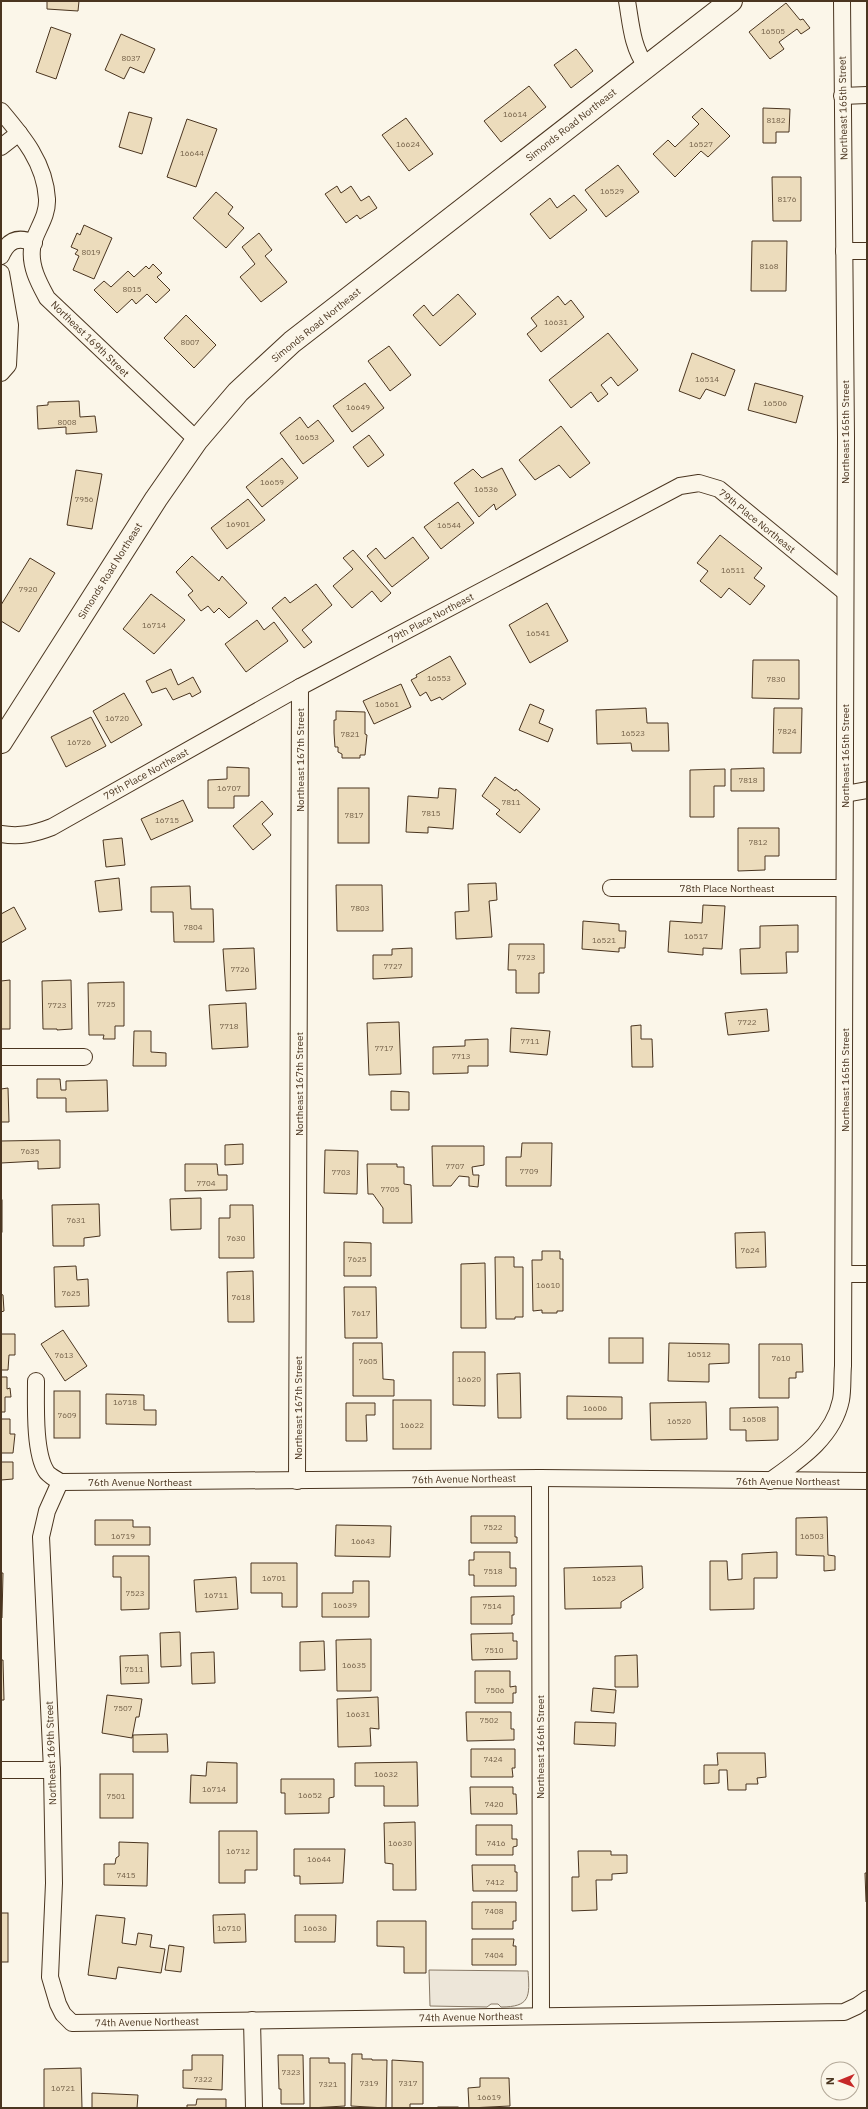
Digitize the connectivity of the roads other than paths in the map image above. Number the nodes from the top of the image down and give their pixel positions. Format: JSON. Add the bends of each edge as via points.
{"nodes":[{"id":1,"x":627,"y":1,"type":"edge"},
{"id":2,"x":730,"y":1,"type":"edge"},
{"id":3,"x":842,"y":1,"type":"edge"},
{"id":4,"x":646,"y":66,"type":"junction"},
{"id":5,"x":867,"y":95,"type":"edge"},
{"id":6,"x":842,"y":96,"type":"junction"},
{"id":7,"x":1,"y":111,"type":"edge"},
{"id":8,"x":19,"y":133,"type":"junction"},
{"id":9,"x":1,"y":147,"type":"edge"},
{"id":10,"x":34,"y":243,"type":"junction"},
{"id":11,"x":844,"y":251,"type":"junction"},
{"id":12,"x":867,"y":251,"type":"edge"},
{"id":13,"x":1,"y":256,"type":"edge"},
{"id":14,"x":1,"y":273,"type":"edge"},
{"id":15,"x":1,"y":373,"type":"edge"},
{"id":16,"x":197,"y":440,"type":"junction"},
{"id":17,"x":845,"y":592,"type":"junction"},
{"id":18,"x":300,"y":688,"type":"junction"},
{"id":19,"x":1,"y":742,"type":"edge"},
{"id":20,"x":867,"y":790,"type":"edge"},
{"id":21,"x":845,"y":794,"type":"junction"},
{"id":22,"x":1,"y":834,"type":"edge"},
{"id":23,"x":611,"y":888,"type":"dead end"},
{"id":24,"x":844,"y":888,"type":"junction"},
{"id":25,"x":1,"y":1057,"type":"edge"},
{"id":26,"x":84,"y":1057,"type":"dead end"},
{"id":27,"x":845,"y":1274,"type":"junction"},
{"id":28,"x":867,"y":1274,"type":"edge"},
{"id":29,"x":36,"y":1381,"type":"dead end"},
{"id":30,"x":540,"y":1478,"type":"junction"},
{"id":31,"x":297,"y":1481,"type":"junction"},
{"id":32,"x":867,"y":1481,"type":"edge"},
{"id":33,"x":60,"y":1482,"type":"junction"},
{"id":34,"x":770,"y":1482,"type":"junction"},
{"id":35,"x":1,"y":1770,"type":"edge"},
{"id":36,"x":52,"y":1770,"type":"junction"},
{"id":37,"x":867,"y":1999,"type":"edge"},
{"id":38,"x":541,"y":2016,"type":"junction"},
{"id":39,"x":252,"y":2020,"type":"junction"},
{"id":40,"x":72,"y":2023,"type":"joint"},
{"id":41,"x":254,"y":2108,"type":"edge"}],
"edges":[{"from":1,"to":4,"type":"street","via":[[634,43]]},
{"from":2,"to":4,"type":"main road","name":"Simonds Road Northeast"},
{"from":3,"to":6,"type":"street","name":"Northeast 165th Street"},
{"from":4,"to":16,"type":"main road","name":"Simonds Road Northeast","via":[[292,342],[238,392]]},
{"from":5,"to":6,"type":"street"},
{"from":6,"to":11,"type":"street","name":"Northeast 165th Street"},
{"from":7,"to":8,"type":"street","name":"Northeast 169th Street"},
{"from":8,"to":9,"type":"street"},
{"from":8,"to":10,"type":"street","name":"Northeast 169th Street","via":[[28,143],[44,174],[47,200],[44,220]]},
{"from":10,"to":13,"type":"street","via":[[24,239],[13,240],[5,247]]},
{"from":10,"to":16,"type":"street","name":"Northeast 169th Street","via":[[32,249],[35,276],[47,298]]},
{"from":11,"to":12,"type":"street"},
{"from":11,"to":17,"type":"street","name":"Northeast 165th Street"},
{"from":14,"to":15,"type":"street","via":[[10,325],[8,365]]},
{"from":16,"to":19,"type":"main road","name":"Simonds Road Northeast","via":[[156,499]]},
{"from":17,"to":18,"type":"street","name":"79th Place Northeast","via":[[719,489],[699,483],[680,486]]},
{"from":17,"to":21,"type":"street","name":"Northeast 165th Street"},
{"from":18,"to":22,"type":"street","name":"79th Place Northeast","via":[[52,827],[28,835]]},
{"from":18,"to":31,"type":"street","name":"Northeast 167th Street"},
{"from":20,"to":21,"type":"street"},
{"from":21,"to":24,"type":"street","name":"Northeast 165th Street"},
{"from":23,"to":24,"type":"street","name":"78th Place Northeast"},
{"from":24,"to":27,"type":"street","name":"Northeast 165th Street"},
{"from":25,"to":26,"type":"street"},
{"from":27,"to":28,"type":"street"},
{"from":27,"to":34,"type":"street","name":"Northeast 165th Street","via":[[841,1400],[832,1425],[814,1447]]},
{"from":29,"to":33,"type":"street","via":[[36,1425],[40,1454],[46,1471]]},
{"from":30,"to":31,"type":"street","name":"76th Avenue Northeast"},
{"from":30,"to":34,"type":"street","name":"76th Avenue Northeast"},
{"from":30,"to":38,"type":"street","name":"Northeast 166th Street"},
{"from":31,"to":33,"type":"street","name":"76th Avenue Northeast"},
{"from":32,"to":34,"type":"street","name":"76th Avenue Northeast"},
{"from":33,"to":36,"type":"street","name":"Northeast 169th Street","via":[[47,1511],[41,1537]]},
{"from":35,"to":36,"type":"street"},
{"from":36,"to":40,"type":"street","name":"Northeast 169th Street","via":[[54,1883],[50,1977],[58,2004]]},
{"from":37,"to":38,"type":"street","name":"74th Avenue Northeast","via":[[844,2012]]},
{"from":38,"to":39,"type":"street","name":"74th Avenue Northeast"},
{"from":39,"to":40,"type":"street","name":"74th Avenue Northeast"},
{"from":39,"to":41,"type":"street"}]}
